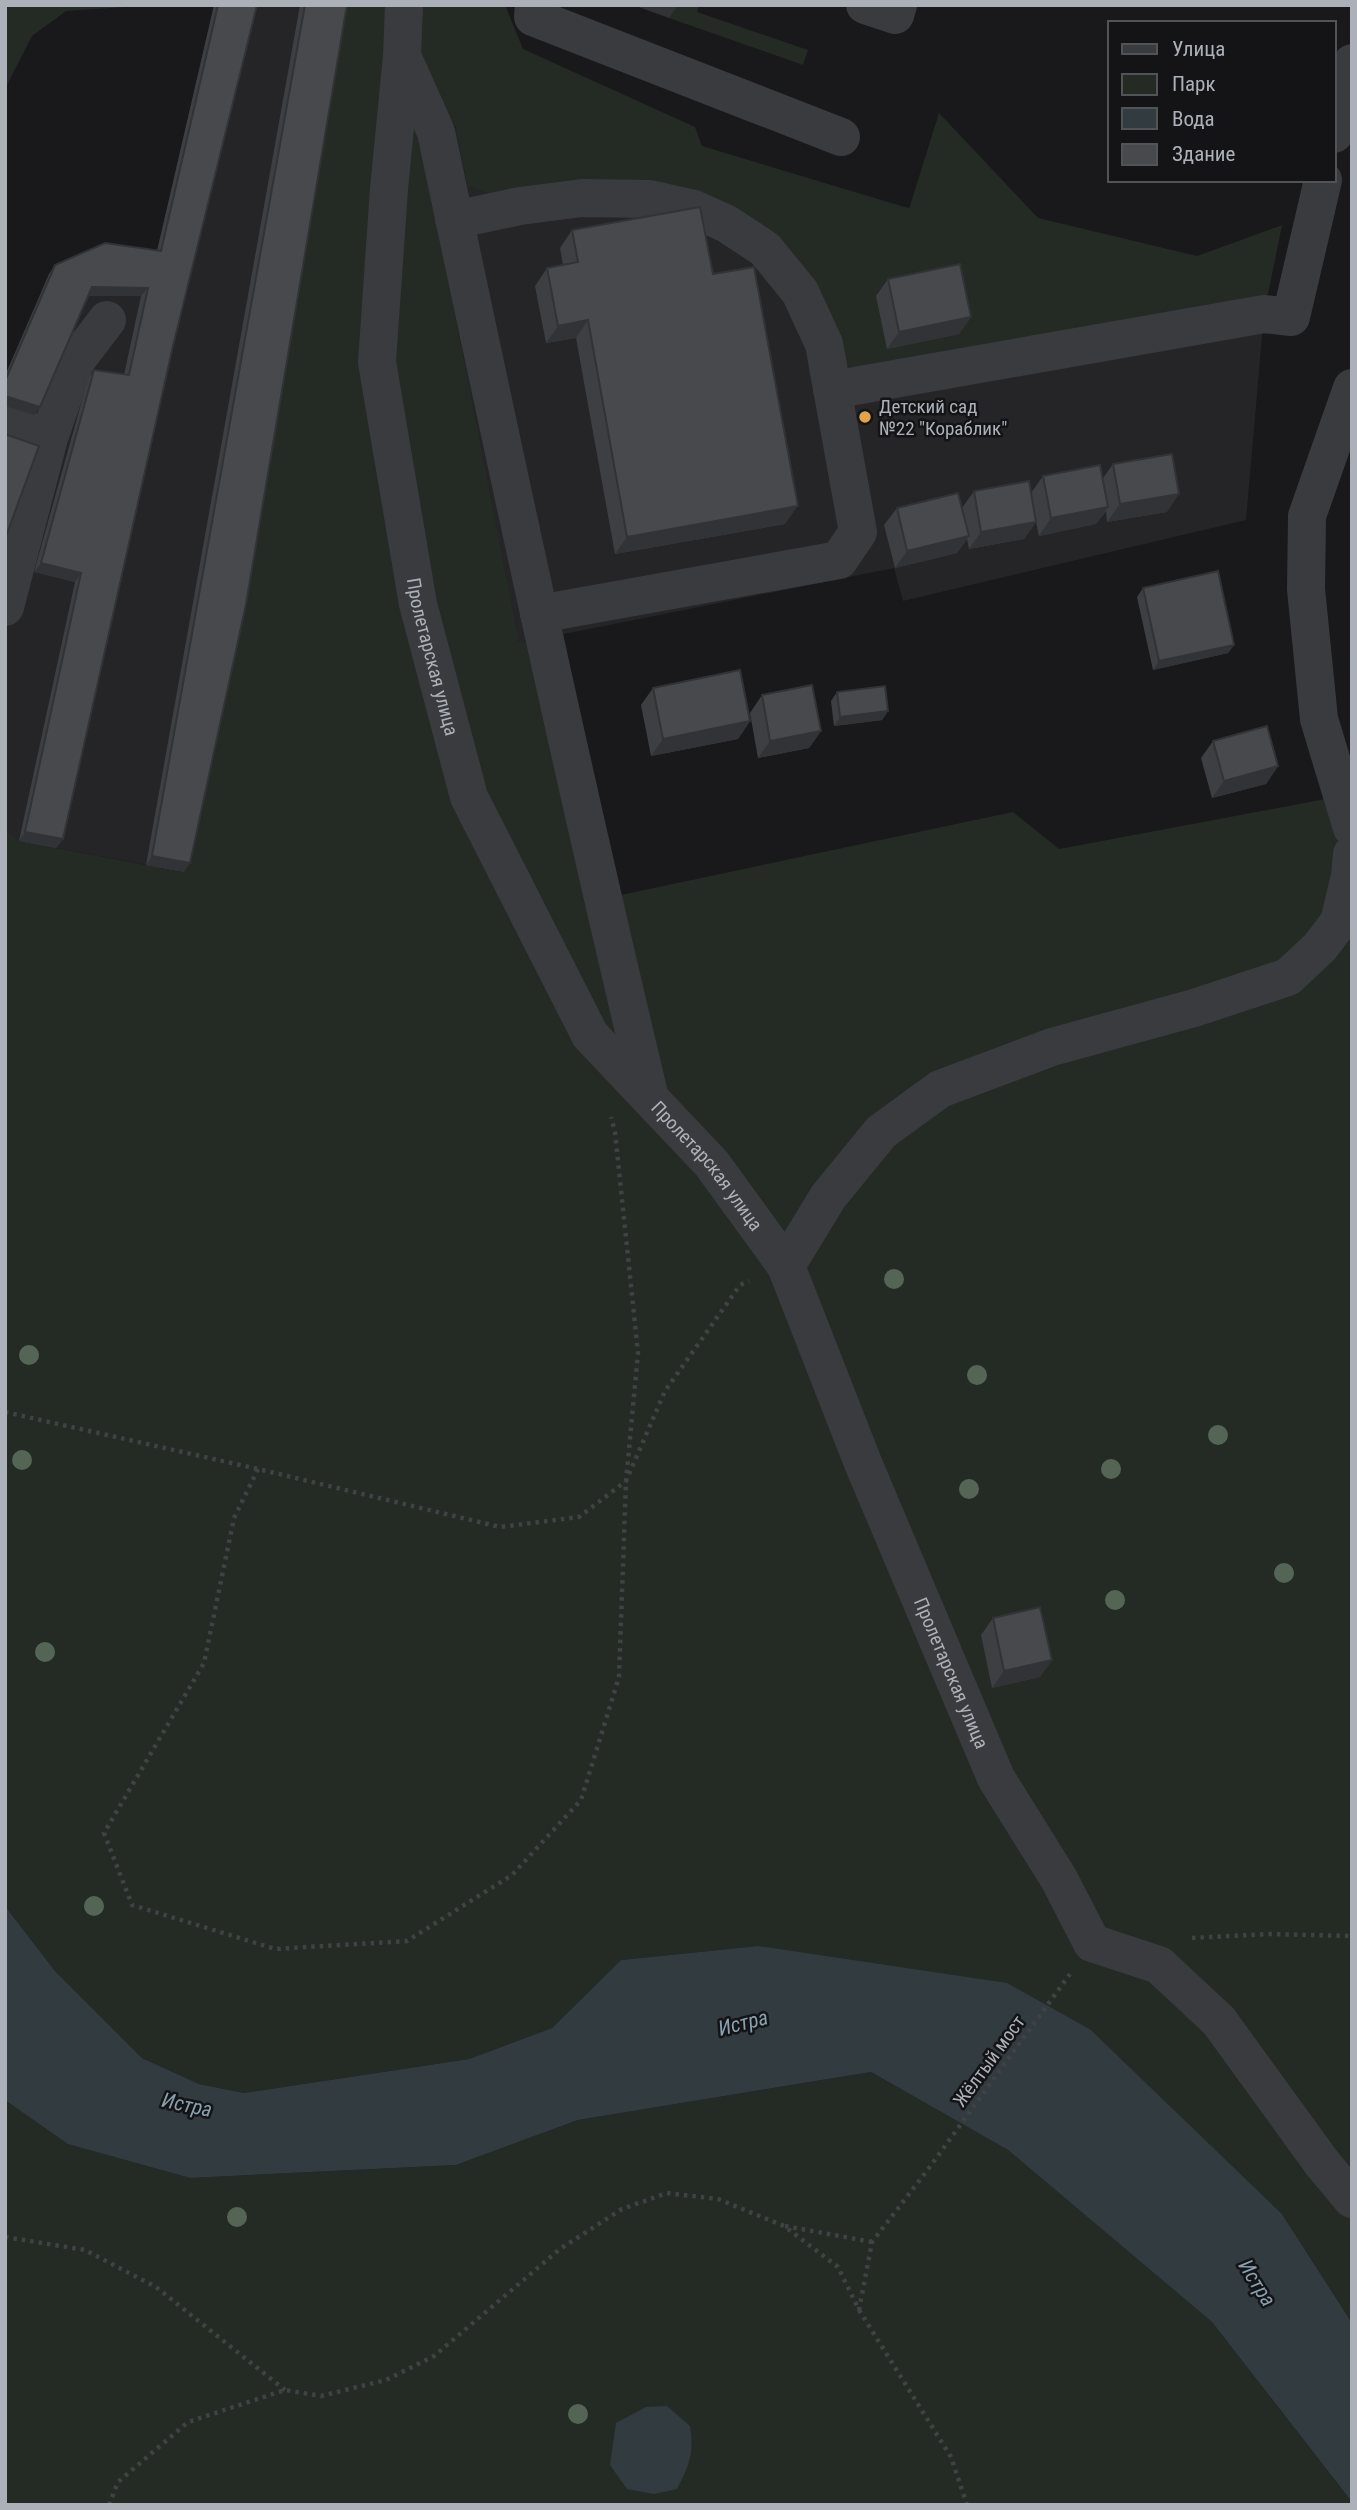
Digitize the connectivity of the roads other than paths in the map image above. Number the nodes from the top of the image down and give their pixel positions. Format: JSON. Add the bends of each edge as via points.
{"nodes":[{"id":1,"x":404,"y":5,"type":"edge"},
{"id":2,"x":534,"y":5,"type":"edge"},
{"id":3,"x":865,"y":5,"type":"edge"},
{"id":4,"x":898,"y":5,"type":"edge"},
{"id":5,"x":402,"y":56,"type":"junction"},
{"id":6,"x":1351,"y":74,"type":"edge"},
{"id":7,"x":1336,"y":127,"type":"edge"},
{"id":8,"x":841,"y":137,"type":"dead end"},
{"id":9,"x":1323,"y":182,"type":"edge"},
{"id":10,"x":454,"y":220,"type":"junction"},
{"id":11,"x":107,"y":320,"type":"dead end"},
{"id":12,"x":1352,"y":388,"type":"edge"},
{"id":13,"x":832,"y":390,"type":"junction"},
{"id":14,"x":5,"y":422,"type":"edge"},
{"id":15,"x":49,"y":438,"type":"junction"},
{"id":16,"x":5,"y":607,"type":"edge"},
{"id":17,"x":539,"y":614,"type":"junction"},
{"id":18,"x":1352,"y":828,"type":"edge"},
{"id":19,"x":1352,"y":854,"type":"edge"},
{"id":20,"x":650,"y":1099,"type":"junction"},
{"id":21,"x":786,"y":1266,"type":"junction"},
{"id":22,"x":1352,"y":2199,"type":"edge"}],
"edges":[{"from":1,"to":5,"type":"street","name":"Пролетарская улица"},
{"from":2,"to":8,"type":"street","via":[[534,17]]},
{"from":3,"to":4,"type":"street","via":[[895,15]]},
{"from":5,"to":10,"type":"street","via":[[436,132]]},
{"from":5,"to":20,"type":"street","name":"Пролетарская улица","via":[[377,362],[418,604],[470,797],[590,1035]]},
{"from":6,"to":7,"type":"street"},
{"from":9,"to":13,"type":"street","via":[[1291,317],[1264,314]]},
{"from":10,"to":13,"type":"street","via":[[582,198],[650,200],[694,209],[765,249],[800,292],[824,344]]},
{"from":10,"to":17,"type":"street"},
{"from":11,"to":15,"type":"street","via":[[75,362]]},
{"from":12,"to":18,"type":"street","via":[[1307,516],[1306,589],[1319,719]]},
{"from":13,"to":17,"type":"street","via":[[858,532],[839,560]]},
{"from":14,"to":15,"type":"street"},
{"from":15,"to":16,"type":"street"},
{"from":17,"to":20,"type":"street"},
{"from":19,"to":21,"type":"street","via":[[1339,922],[1289,977],[1052,1047],[940,1089],[881,1132],[828,1197]]},
{"from":20,"to":21,"type":"street","name":"Пролетарская улица","via":[[712,1164]]},
{"from":21,"to":22,"type":"street","name":"Пролетарская улица","via":[[996,1778],[1059,1879],[1092,1943],[1158,1965],[1219,2021]]}]}
